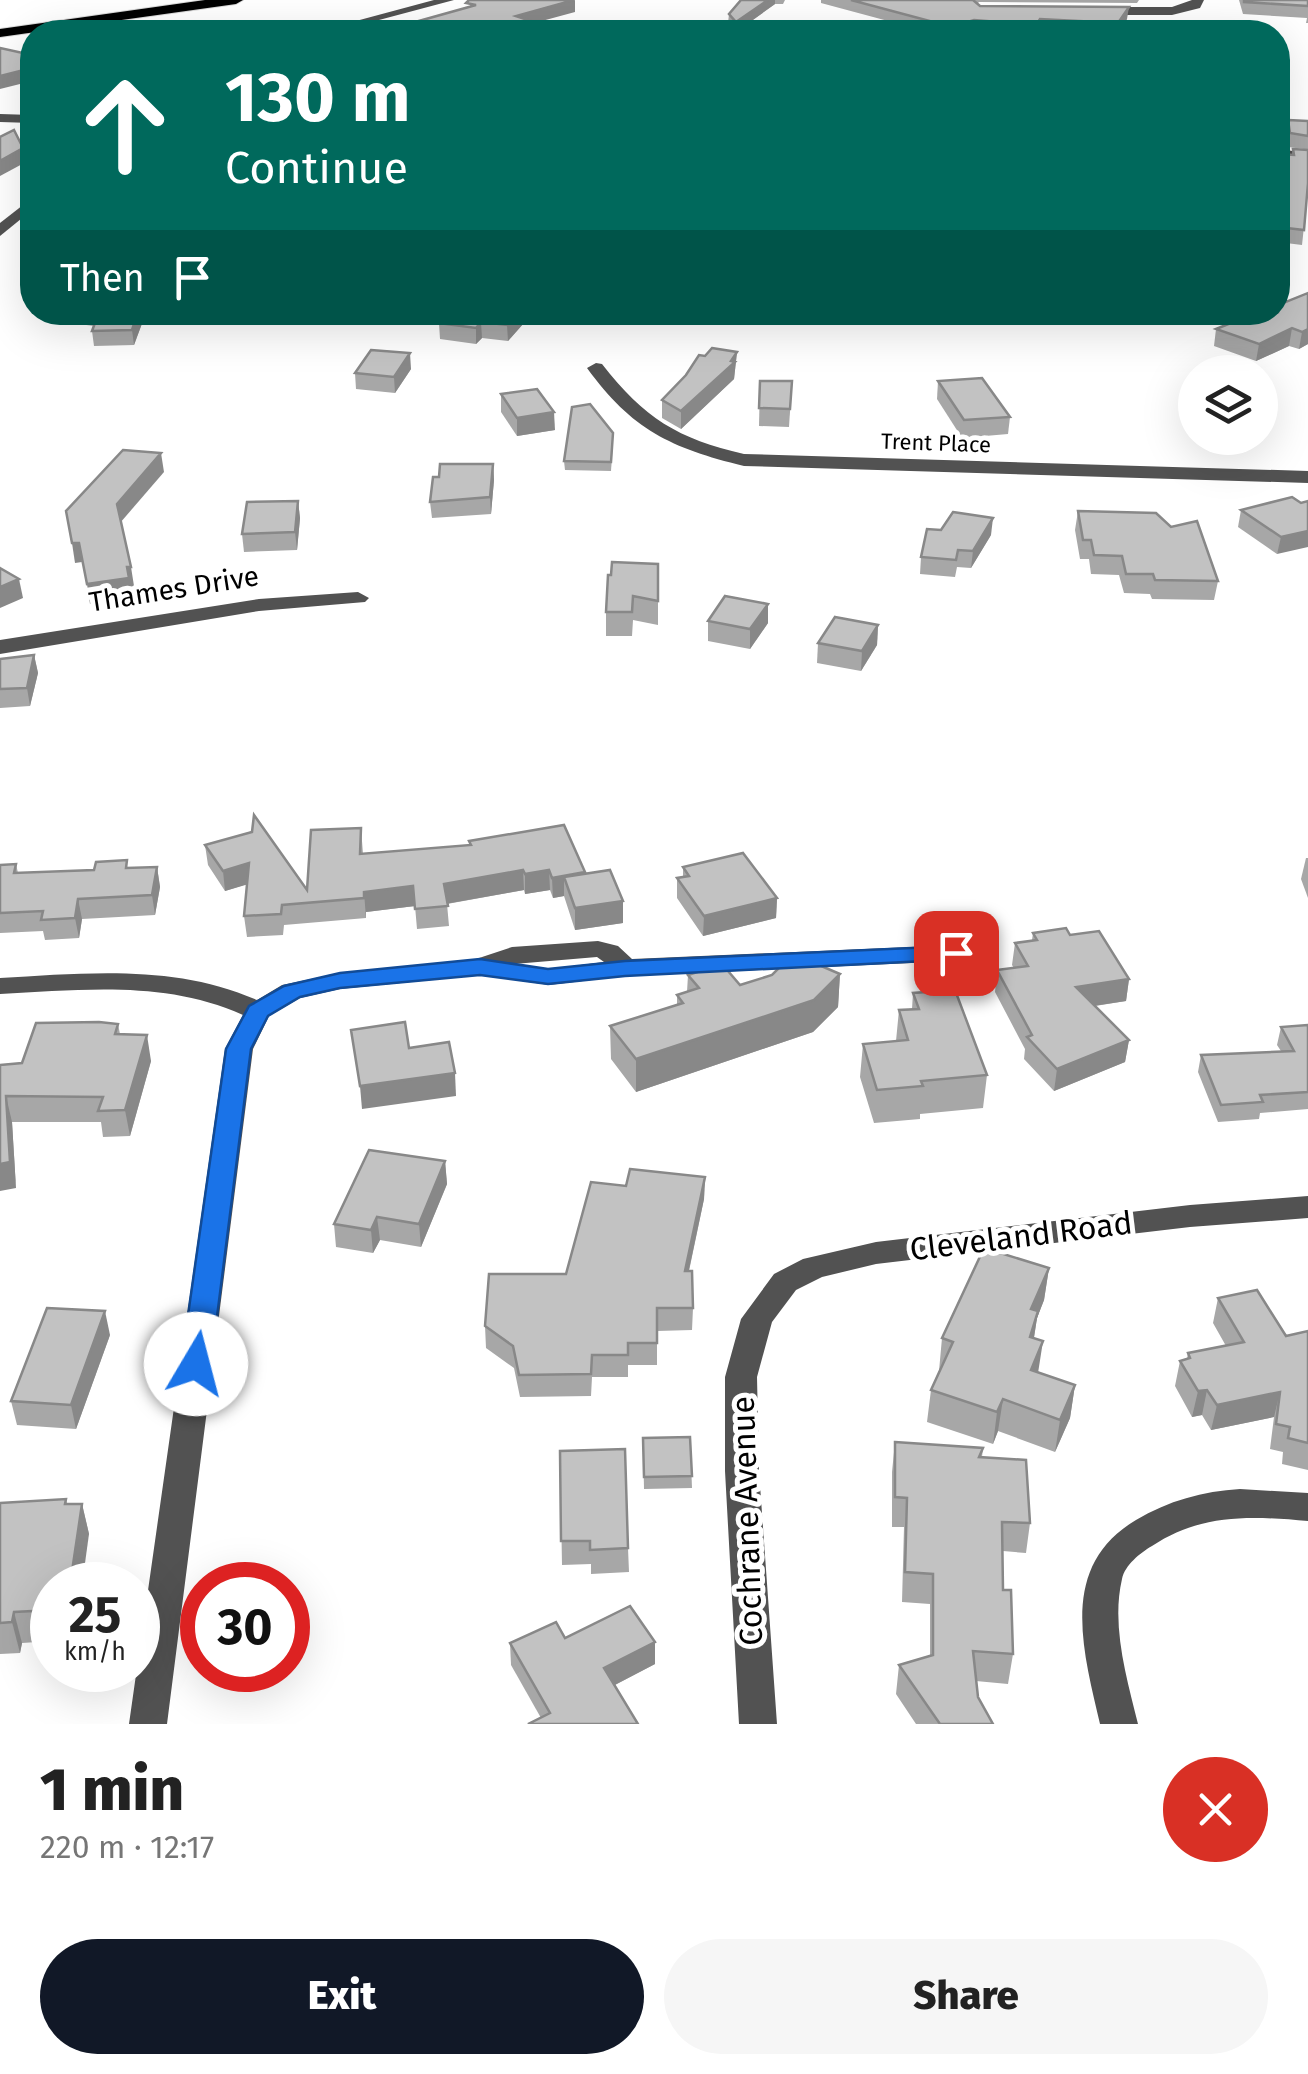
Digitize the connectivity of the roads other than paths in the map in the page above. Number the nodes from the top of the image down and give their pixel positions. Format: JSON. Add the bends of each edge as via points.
{"nodes":[{"id":1,"x":134,"y":0,"type":"edge"},
{"id":2,"x":236,"y":0,"type":"edge"},
{"id":3,"x":448,"y":0,"type":"edge"},
{"id":4,"x":1198,"y":0,"type":"edge"},
{"id":5,"x":1076,"y":10,"type":"edge"},
{"id":6,"x":0,"y":17,"type":"edge"},
{"id":7,"x":93,"y":20,"type":"edge"},
{"id":8,"x":372,"y":20,"type":"edge"},
{"id":9,"x":20,"y":214,"type":"edge"},
{"id":10,"x":0,"y":232,"type":"edge"},
{"id":11,"x":596,"y":368,"type":"dead end"},
{"id":12,"x":1308,"y":478,"type":"edge"},
{"id":13,"x":358,"y":598,"type":"dead end"},
{"id":14,"x":0,"y":646,"type":"edge"},
{"id":15,"x":956,"y":953,"type":"dead end"},
{"id":16,"x":0,"y":986,"type":"edge"},
{"id":17,"x":258,"y":1011,"type":"junction"},
{"id":18,"x":1308,"y":1207,"type":"edge"},
{"id":19,"x":757,"y":1319,"type":"joint"},
{"id":20,"x":1308,"y":1507,"type":"edge"},
{"id":21,"x":148,"y":1724,"type":"edge"},
{"id":22,"x":758,"y":1724,"type":"edge"},
{"id":23,"x":1120,"y":1724,"type":"edge"}],
"edges":[{"from":1,"to":6,"type":"highway"},
{"from":2,"to":7,"type":"highway"},
{"from":3,"to":8,"type":"street"},
{"from":4,"to":5,"type":"street","via":[[1172,11]]},
{"from":9,"to":10,"type":"street"},
{"from":11,"to":12,"type":"street","name":"Trent Place","via":[[655,432],[744,460]]},
{"from":13,"to":14,"type":"street","name":"Thames Drive","via":[[259,604]]},
{"from":15,"to":17,"type":"street","via":[[625,968],[598,949],[512,955],[480,967],[292,991]]},
{"from":16,"to":17,"type":"street","via":[[168,981],[230,996]]},
{"from":17,"to":21,"type":"street","via":[[239,1049]]},
{"from":18,"to":19,"type":"street","name":"Cleveland Road","via":[[844,1258],[786,1282]]},
{"from":19,"to":22,"type":"street","name":"Cochrane Avenue","via":[[741,1377],[740,1422]]},
{"from":20,"to":23,"type":"street","via":[[1240,1502],[1185,1509],[1124,1547],[1104,1574],[1101,1629]]}]}
